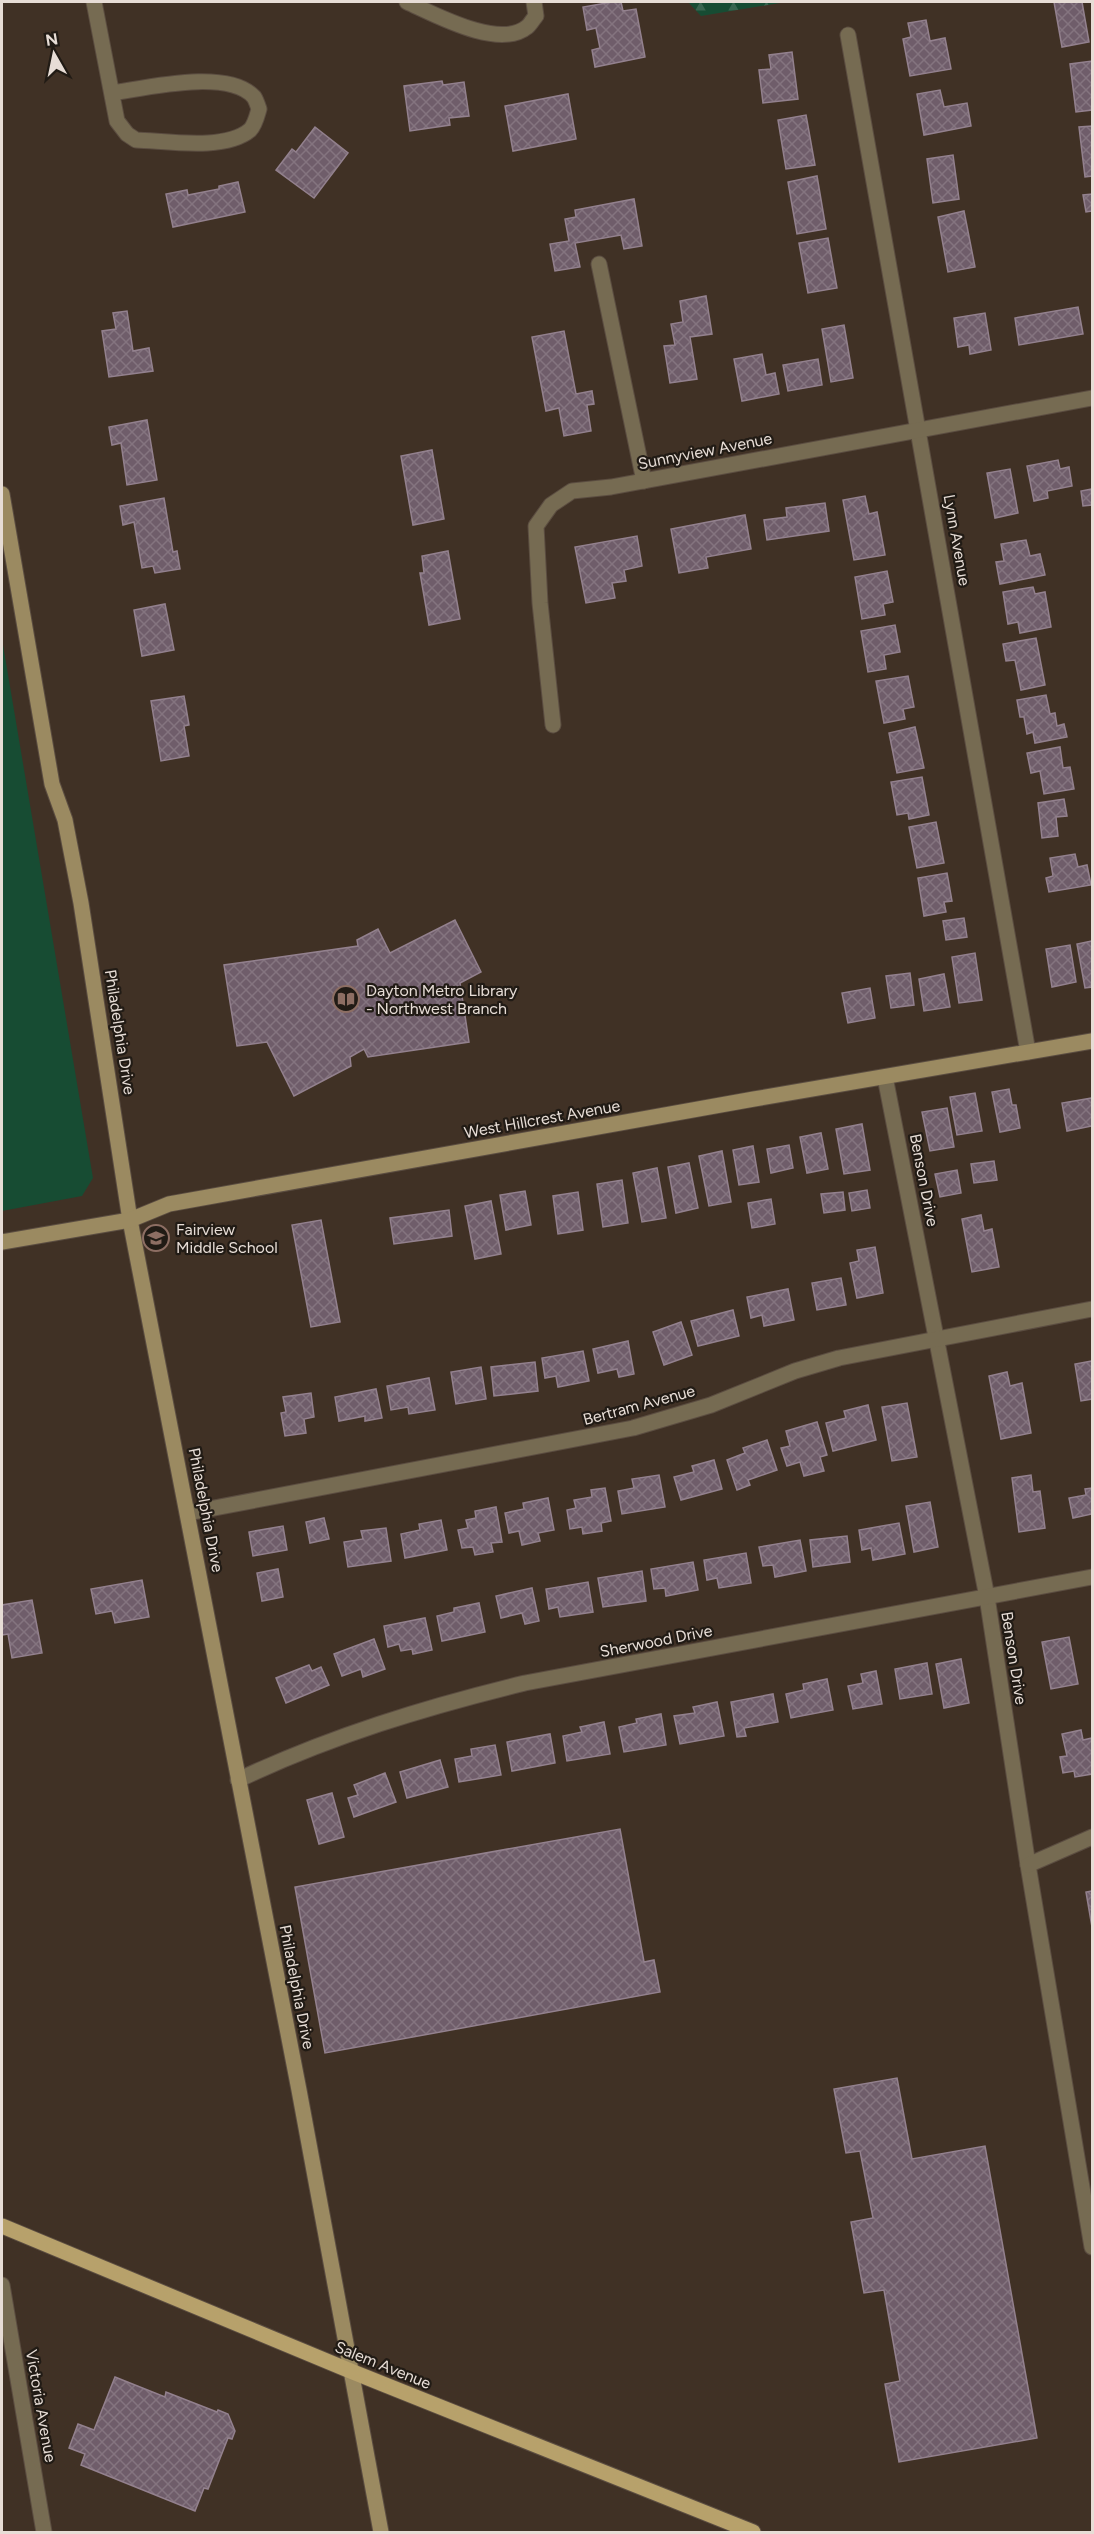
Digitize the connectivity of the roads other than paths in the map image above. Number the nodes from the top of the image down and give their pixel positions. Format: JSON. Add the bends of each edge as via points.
{"nodes":[{"id":1,"x":94,"y":2,"type":"edge"},
{"id":2,"x":407,"y":2,"type":"edge"},
{"id":3,"x":534,"y":2,"type":"edge"},
{"id":4,"x":848,"y":35,"type":"dead end"},
{"id":5,"x":112,"y":93,"type":"junction"},
{"id":6,"x":599,"y":264,"type":"dead end"},
{"id":7,"x":1092,"y":398,"type":"edge"},
{"id":8,"x":919,"y":430,"type":"junction"},
{"id":9,"x":644,"y":481,"type":"junction"},
{"id":10,"x":2,"y":494,"type":"edge"},
{"id":11,"x":553,"y":725,"type":"dead end"},
{"id":12,"x":1092,"y":1041,"type":"edge"},
{"id":13,"x":1028,"y":1052,"type":"junction"},
{"id":14,"x":885,"y":1077,"type":"junction"},
{"id":15,"x":130,"y":1220,"type":"junction"},
{"id":16,"x":2,"y":1242,"type":"edge"},
{"id":17,"x":1092,"y":1309,"type":"edge"},
{"id":18,"x":937,"y":1338,"type":"junction"},
{"id":19,"x":188,"y":1513,"type":"junction"},
{"id":20,"x":1092,"y":1577,"type":"edge"},
{"id":21,"x":987,"y":1598,"type":"junction"},
{"id":22,"x":238,"y":1780,"type":"junction"},
{"id":23,"x":1092,"y":1837,"type":"edge"},
{"id":24,"x":1028,"y":1865,"type":"junction"},
{"id":25,"x":2,"y":2230,"type":"edge"},
{"id":26,"x":1092,"y":2247,"type":"edge"},
{"id":27,"x":2,"y":2285,"type":"edge"},
{"id":28,"x":352,"y":2372,"type":"junction"},
{"id":29,"x":44,"y":2532,"type":"edge"},
{"id":30,"x":381,"y":2532,"type":"edge"},
{"id":31,"x":753,"y":2532,"type":"edge"}],
"edges":[{"from":1,"to":5,"type":"street"},
{"from":2,"to":3,"type":"street","via":[[471,31],[510,34],[526,28],[536,16]]},
{"from":4,"to":8,"type":"street","name":"Lynn Avenue"},
{"from":5,"to":5,"type":"street","via":[[117,121],[136,140],[236,139],[252,128],[260,109],[254,97],[236,85],[198,81]]},
{"from":6,"to":9,"type":"street"},
{"from":7,"to":8,"type":"street","name":"Sunnyview Avenue"},
{"from":8,"to":9,"type":"street","name":"Sunnyview Avenue"},
{"from":8,"to":13,"type":"street","name":"Lynn Avenue"},
{"from":9,"to":11,"type":"street","name":"Sunnyview Avenue","via":[[572,490],[551,505],[536,526]]},
{"from":10,"to":15,"type":"main road","name":"Philadelphia Drive","via":[[52,784],[65,820],[81,903]]},
{"from":12,"to":13,"type":"main road","name":"West Hillcrest Avenue"},
{"from":13,"to":14,"type":"main road","name":"West Hillcrest Avenue"},
{"from":14,"to":15,"type":"main road","name":"West Hillcrest Avenue","via":[[169,1204]]},
{"from":14,"to":18,"type":"street","name":"Benson Drive"},
{"from":15,"to":16,"type":"main road","name":"West Hillcrest Avenue"},
{"from":15,"to":19,"type":"main road","name":"Philadelphia Drive"},
{"from":17,"to":18,"type":"street","name":"Bertram Avenue"},
{"from":18,"to":19,"type":"street","name":"Bertram Avenue","via":[[795,1371],[711,1405],[633,1428]]},
{"from":18,"to":21,"type":"street","name":"Benson Drive"},
{"from":19,"to":22,"type":"main road","name":"Philadelphia Drive"},
{"from":20,"to":21,"type":"street","name":"Sherwood Drive"},
{"from":21,"to":22,"type":"street","name":"Sherwood Drive","via":[[525,1683],[321,1743]]},
{"from":21,"to":24,"type":"street","name":"Benson Drive"},
{"from":22,"to":28,"type":"main road","name":"Philadelphia Drive"},
{"from":23,"to":24,"type":"street"},
{"from":24,"to":26,"type":"street","name":"Benson Drive"},
{"from":25,"to":28,"type":"main road","name":"Salem Avenue"},
{"from":27,"to":29,"type":"street","name":"Victoria Avenue"},
{"from":28,"to":30,"type":"main road","name":"Philadelphia Drive"},
{"from":28,"to":31,"type":"main road","name":"Salem Avenue"}]}
